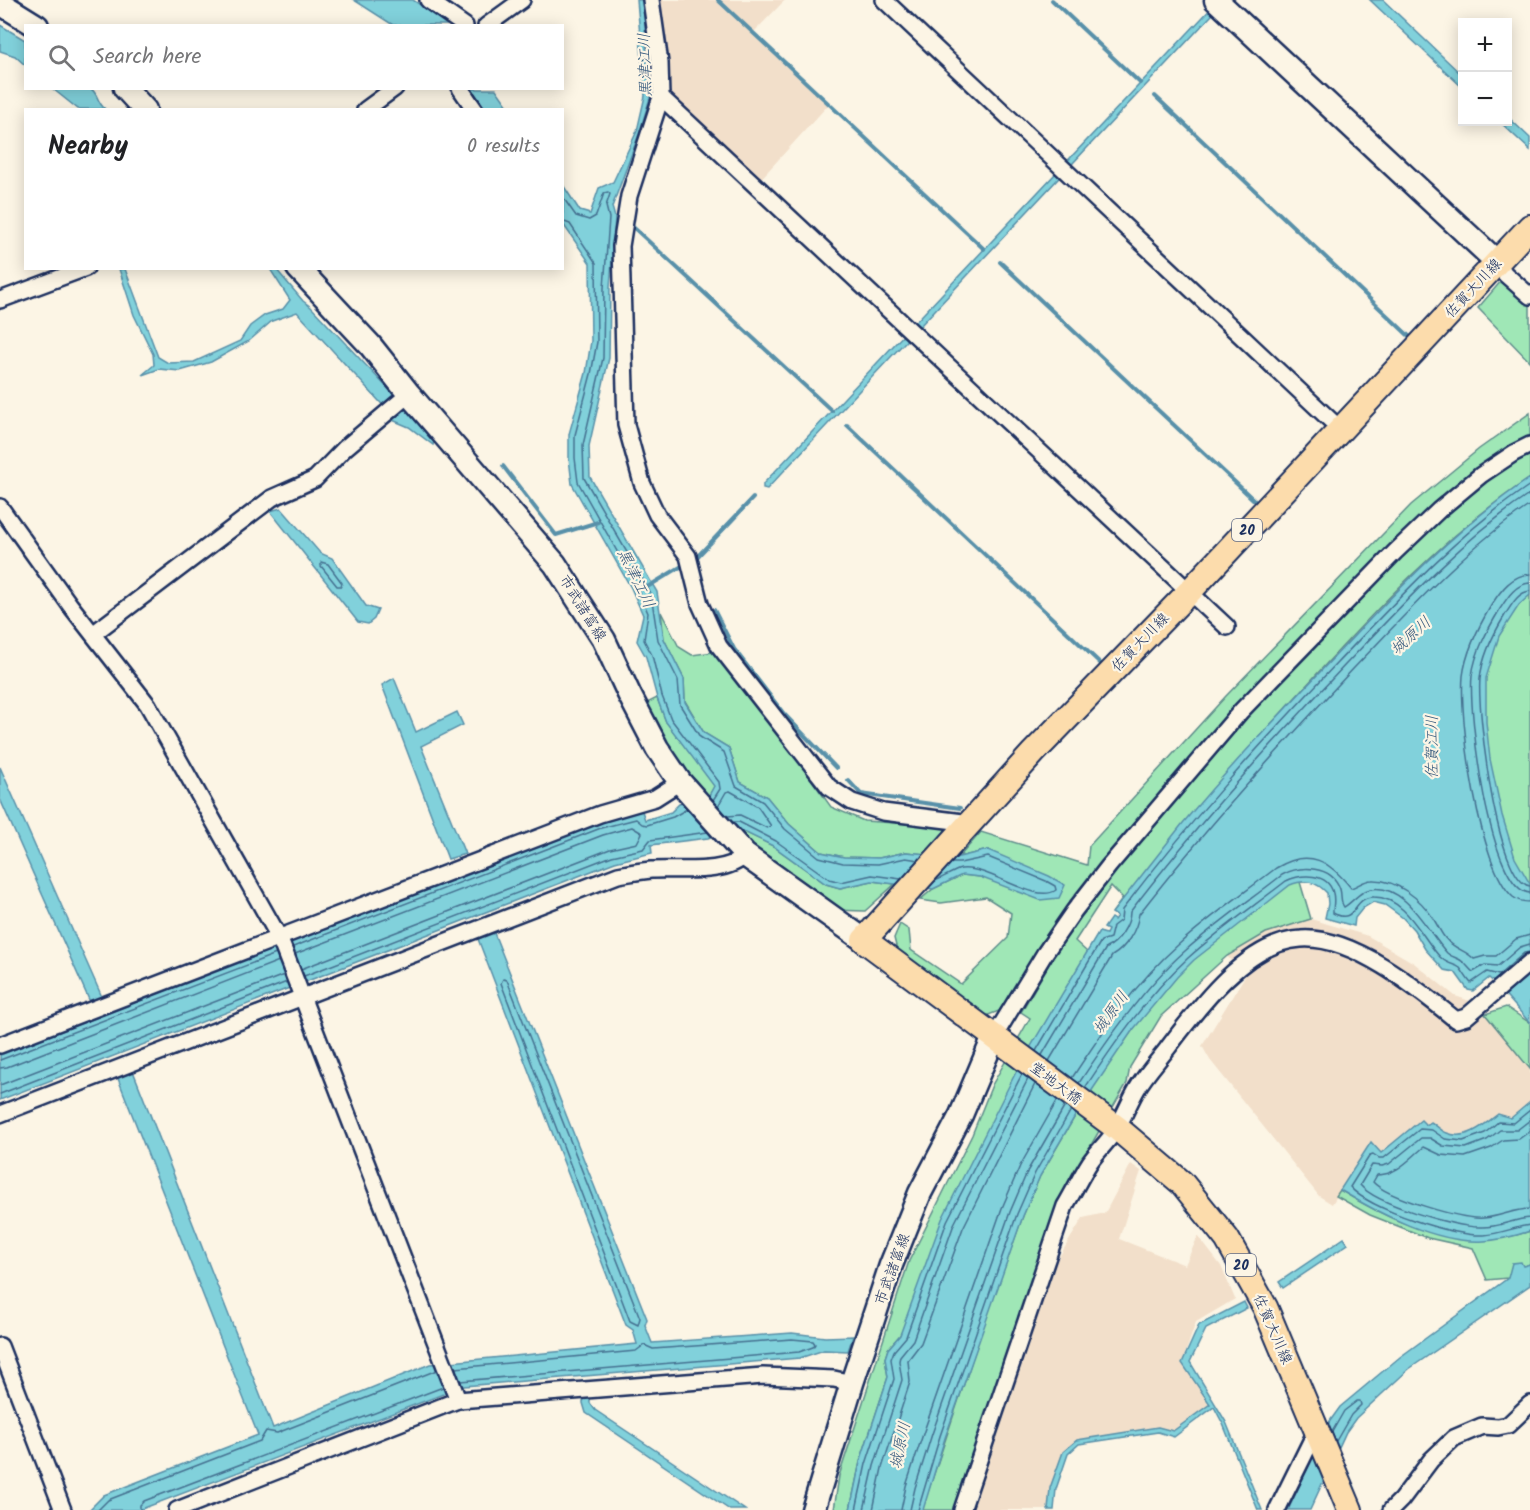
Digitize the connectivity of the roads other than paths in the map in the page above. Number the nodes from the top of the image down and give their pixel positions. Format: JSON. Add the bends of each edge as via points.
{"nodes":[{"id":1,"x":428,"y":0,"type":"edge"},
{"id":2,"x":522,"y":0,"type":"edge"},
{"id":3,"x":651,"y":0,"type":"edge"},
{"id":4,"x":884,"y":0,"type":"edge"},
{"id":5,"x":0,"y":3,"type":"edge"},
{"id":6,"x":1220,"y":4,"type":"edge"},
{"id":7,"x":34,"y":24,"type":"edge"},
{"id":8,"x":462,"y":24,"type":"edge"},
{"id":9,"x":489,"y":24,"type":"edge"},
{"id":10,"x":127,"y":90,"type":"edge"},
{"id":11,"x":392,"y":90,"type":"edge"},
{"id":12,"x":461,"y":90,"type":"edge"},
{"id":13,"x":661,"y":98,"type":"junction"},
{"id":14,"x":143,"y":108,"type":"edge"},
{"id":15,"x":368,"y":108,"type":"edge"},
{"id":16,"x":474,"y":108,"type":"edge"},
{"id":17,"x":1530,"y":227,"type":"edge"},
{"id":18,"x":1497,"y":262,"type":"junction"},
{"id":19,"x":81,"y":270,"type":"edge"},
{"id":20,"x":300,"y":270,"type":"edge"},
{"id":21,"x":1530,"y":296,"type":"edge"},
{"id":22,"x":0,"y":300,"type":"edge"},
{"id":23,"x":404,"y":398,"type":"junction"},
{"id":24,"x":1341,"y":430,"type":"junction"},
{"id":25,"x":1530,"y":446,"type":"edge"},
{"id":26,"x":0,"y":507,"type":"edge"},
{"id":27,"x":1189,"y":592,"type":"junction"},
{"id":28,"x":1227,"y":627,"type":"dead end"},
{"id":29,"x":93,"y":634,"type":"junction"},
{"id":30,"x":686,"y":788,"type":"junction"},
{"id":31,"x":967,"y":827,"type":"junction"},
{"id":32,"x":740,"y":850,"type":"junction"},
{"id":33,"x":279,"y":939,"type":"junction"},
{"id":34,"x":864,"y":940,"type":"junction"},
{"id":35,"x":1530,"y":962,"type":"edge"},
{"id":36,"x":301,"y":993,"type":"junction"},
{"id":37,"x":994,"y":1037,"type":"junction"},
{"id":38,"x":0,"y":1045,"type":"edge"},
{"id":39,"x":0,"y":1114,"type":"edge"},
{"id":40,"x":1117,"y":1128,"type":"junction"},
{"id":41,"x":0,"y":1346,"type":"edge"},
{"id":42,"x":852,"y":1383,"type":"junction"},
{"id":43,"x":457,"y":1397,"type":"junction"},
{"id":44,"x":1530,"y":1404,"type":"edge"},
{"id":45,"x":1318,"y":1431,"type":"junction"},
{"id":46,"x":63,"y":1510,"type":"edge"},
{"id":47,"x":177,"y":1510,"type":"edge"},
{"id":48,"x":813,"y":1510,"type":"edge"},
{"id":49,"x":962,"y":1510,"type":"edge"},
{"id":50,"x":1277,"y":1510,"type":"edge"},
{"id":51,"x":1350,"y":1510,"type":"edge"},
{"id":52,"x":1391,"y":1510,"type":"edge"}],
"edges":[{"from":1,"to":8,"type":"street"},
{"from":2,"to":9,"type":"street"},
{"from":3,"to":13,"type":"street"},
{"from":4,"to":24,"type":"street"},
{"from":5,"to":7,"type":"main road"},
{"from":6,"to":18,"type":"main road"},
{"from":10,"to":14,"type":"main road"},
{"from":11,"to":15,"type":"street"},
{"from":12,"to":16,"type":"street"},
{"from":13,"to":27,"type":"street"},
{"from":13,"to":31,"type":"street","via":[[629,196],[621,246],[626,425],[642,483],[657,515],[688,556],[700,604],[719,646],[829,787],[852,802],[883,812]]},
{"from":17,"to":18,"type":"main road","name":"佐賀大川線","number":"20"},
{"from":18,"to":21,"type":"street"},
{"from":18,"to":24,"type":"main road","name":"佐賀大川線","number":"20"},
{"from":19,"to":22,"type":"street"},
{"from":20,"to":23,"type":"main road","name":"市武諸富線","via":[[370,345]]},
{"from":23,"to":29,"type":"street","via":[[315,479],[272,498]]},
{"from":23,"to":30,"type":"main road","name":"市武諸富線","via":[[555,564],[604,640],[657,748]]},
{"from":24,"to":27,"type":"main road","name":"佐賀大川線","number":"20"},
{"from":25,"to":37,"type":"street","via":[[1481,475],[1439,510],[1241,711],[1074,911]]},
{"from":26,"to":29,"type":"street"},
{"from":27,"to":28,"type":"street"},
{"from":27,"to":31,"type":"main road","name":"佐賀大川線","number":"20"},
{"from":29,"to":33,"type":"street","via":[[148,705]]},
{"from":30,"to":32,"type":"main road","name":"市武諸富線"},
{"from":30,"to":33,"type":"street","via":[[600,814]]},
{"from":31,"to":34,"type":"main road","name":"佐賀大川線","number":"20"},
{"from":32,"to":34,"type":"main road","name":"市武諸富線"},
{"from":32,"to":36,"type":"street","via":[[738,863],[689,871],[652,870],[618,875]]},
{"from":33,"to":36,"type":"street"},
{"from":33,"to":38,"type":"street"},
{"from":34,"to":37,"type":"main road","number":"20"},
{"from":35,"to":40,"type":"street","via":[[1466,1017],[1455,1020],[1405,980],[1353,951],[1326,941],[1301,939],[1280,943],[1255,956],[1216,988],[1137,1089]]},
{"from":36,"to":39,"type":"street"},
{"from":36,"to":43,"type":"street"},
{"from":37,"to":40,"type":"main road","name":"堂地大橋","number":"20"},
{"from":37,"to":42,"type":"main road","name":"市武諸富線","via":[[891,1265]]},
{"from":40,"to":45,"type":"main road","name":"佐賀大川線","number":"20","via":[[1182,1183],[1227,1239],[1265,1306]]},
{"from":40,"to":49,"type":"street","via":[[1091,1161],[1065,1206]]},
{"from":41,"to":46,"type":"street"},
{"from":42,"to":43,"type":"street","via":[[834,1378],[763,1376]]},
{"from":42,"to":48,"type":"main road","name":"市武諸富線"},
{"from":43,"to":47,"type":"street"},
{"from":44,"to":52,"type":"street","via":[[1508,1425],[1482,1426],[1454,1438]]},
{"from":45,"to":50,"type":"street"},
{"from":45,"to":51,"type":"main road","number":"20"}]}
